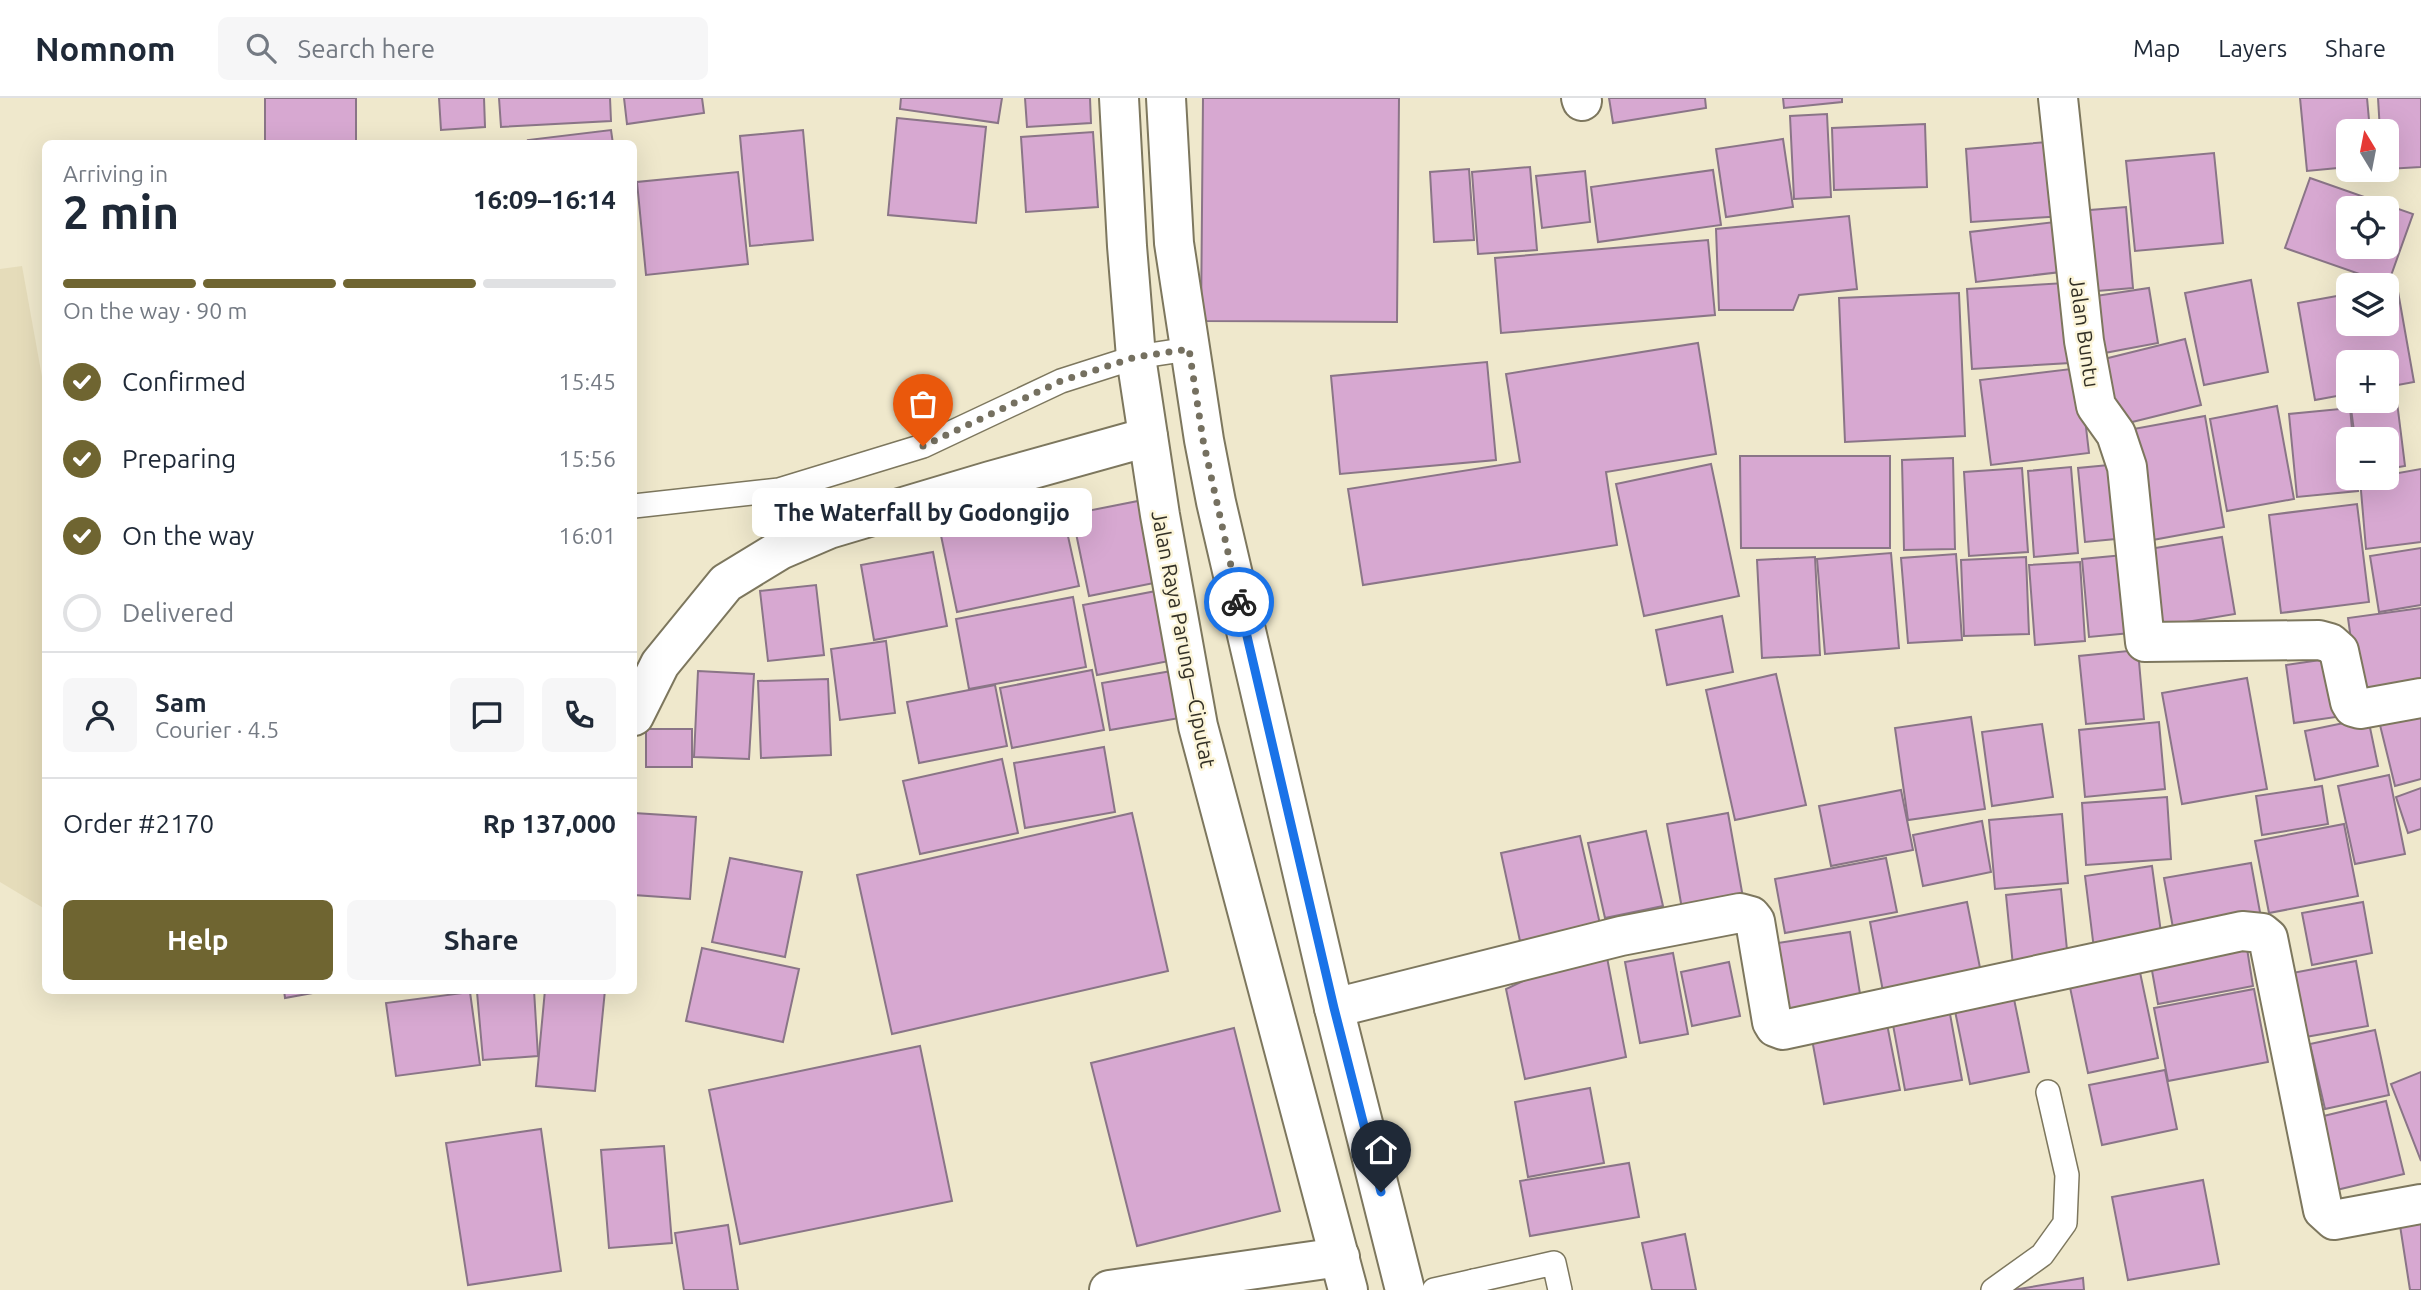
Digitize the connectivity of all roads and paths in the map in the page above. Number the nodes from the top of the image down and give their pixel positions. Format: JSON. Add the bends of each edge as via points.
{"nodes":[{"id":1,"x":1119,"y":98,"type":"edge"},
{"id":2,"x":1166,"y":98,"type":"edge"},
{"id":3,"x":2058,"y":98,"type":"edge"},
{"id":4,"x":1189,"y":349,"type":"junction"},
{"id":5,"x":1136,"y":357,"type":"junction"},
{"id":6,"x":1148,"y":438,"type":"junction"},
{"id":7,"x":637,"y":506,"type":"edge"},
{"id":8,"x":2421,"y":698,"type":"edge"},
{"id":9,"x":637,"y":710,"type":"edge"},
{"id":10,"x":1334,"y":1008,"type":"junction"},
{"id":11,"x":2048,"y":1092,"type":"dead end"},
{"id":12,"x":2421,"y":1204,"type":"edge"},
{"id":13,"x":1344,"y":1273,"type":"edge"},
{"id":14,"x":1475,"y":1286,"type":"edge"},
{"id":15,"x":1109,"y":1290,"type":"edge"},
{"id":16,"x":1405,"y":1290,"type":"edge"},
{"id":17,"x":1434,"y":1290,"type":"edge"},
{"id":18,"x":1560,"y":1290,"type":"edge"},
{"id":19,"x":1993,"y":1290,"type":"edge"}],
"edges":[{"from":1,"to":5,"type":"main road","name":"Jalan Raya Parung—Ciputat"},
{"from":2,"to":4,"type":"main road","via":[[1174,243]]},
{"from":3,"to":8,"type":"main road","name":"Jalan Buntu","via":[[2084,341],[2096,406],[2112,427],[2127,467],[2145,642],[2319,640],[2339,651],[2353,707]]},
{"from":4,"to":5,"type":"lane"},
{"from":4,"to":10,"type":"main road","via":[[1216,502]]},
{"from":5,"to":6,"type":"main road","name":"Jalan Raya Parung—Ciputat"},
{"from":5,"to":7,"type":"lane","via":[[1061,381],[923,446],[779,490]]},
{"from":6,"to":9,"type":"main road","via":[[829,529],[780,550],[726,583],[660,664]]},
{"from":6,"to":13,"type":"main road","name":"Jalan Raya Parung—Ciputat","via":[[1198,726]]},
{"from":10,"to":12,"type":"main road","via":[[1621,936],[1740,913],[1755,921],[1772,1022],[1783,1030],[2242,931],[2262,933],[2269,938],[2323,1210],[2334,1220]]},
{"from":10,"to":16,"type":"main road"},
{"from":11,"to":19,"type":"lane","via":[[2067,1175],[2065,1223],[2042,1255]]},
{"from":13,"to":15,"type":"main road"},
{"from":14,"to":17,"type":"lane"},
{"from":14,"to":18,"type":"lane","via":[[1554,1263]]}]}
